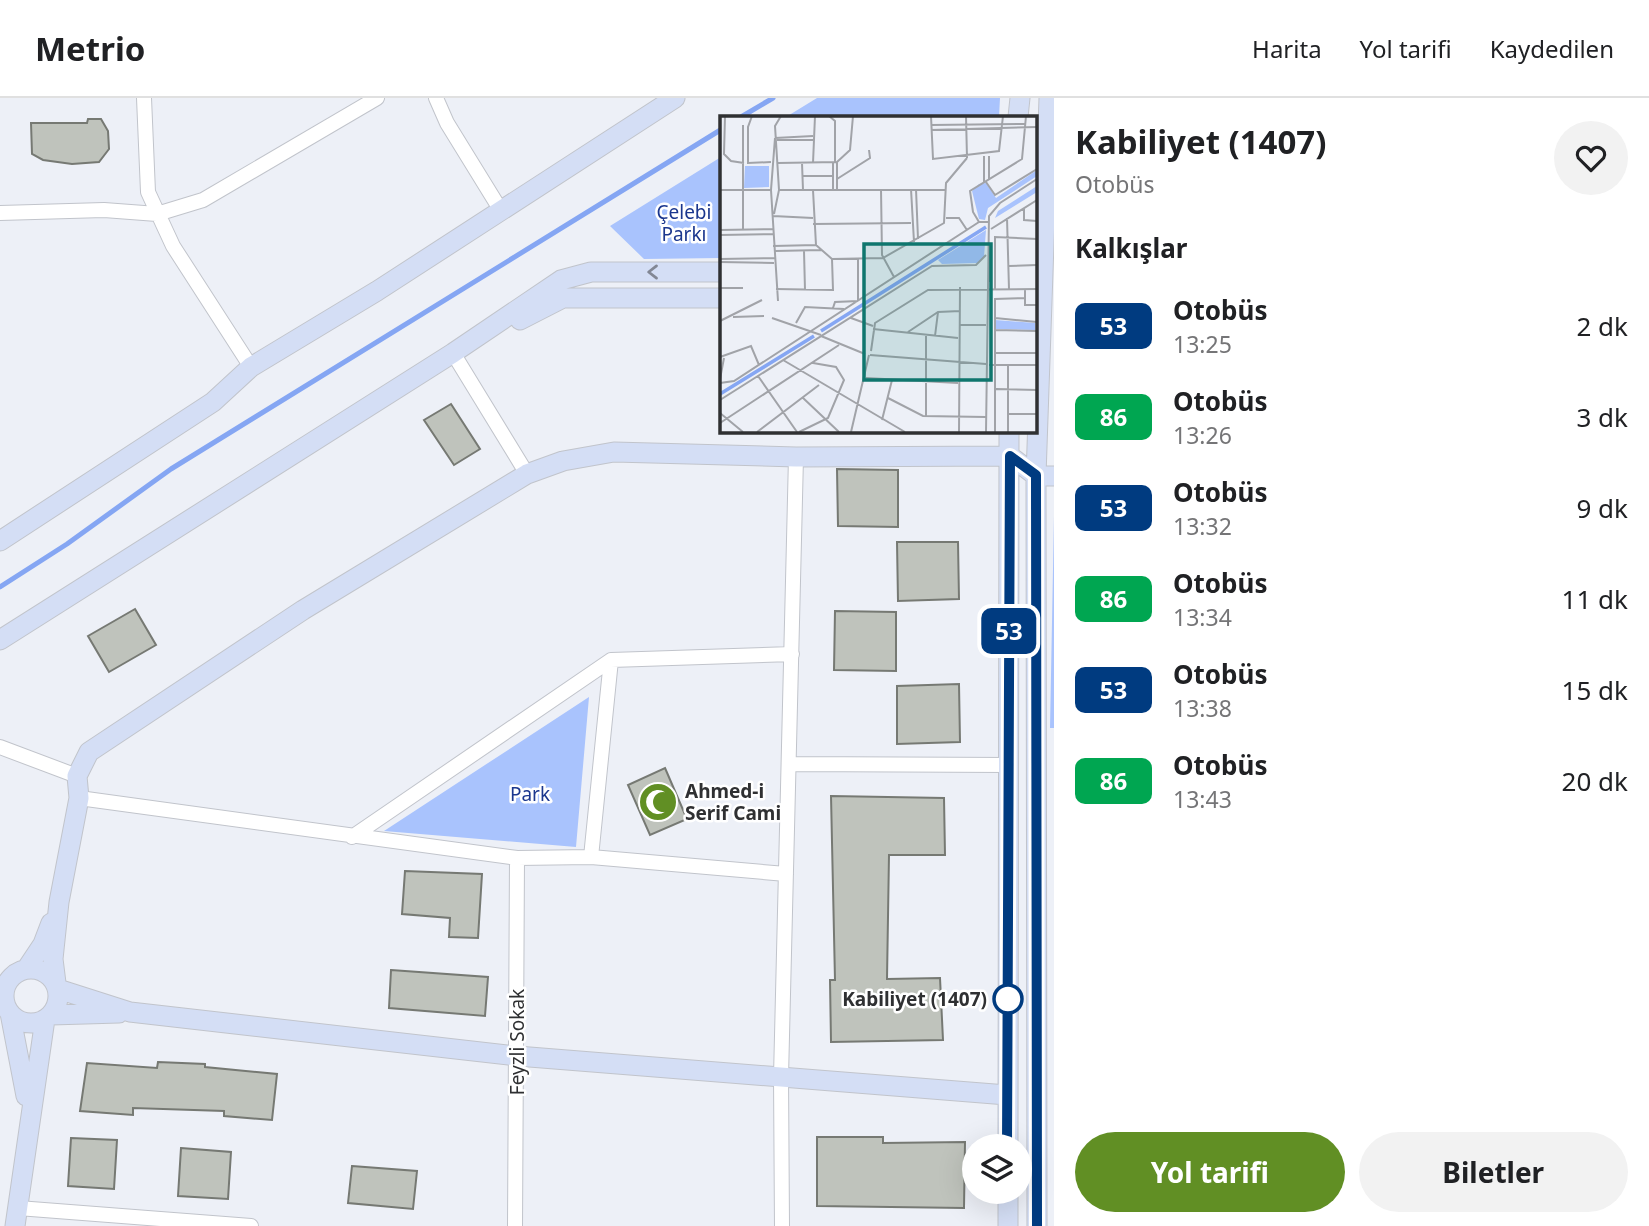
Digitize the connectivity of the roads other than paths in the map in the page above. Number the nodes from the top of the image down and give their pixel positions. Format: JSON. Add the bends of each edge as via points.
{"nodes":[{"id":1,"x":144,"y":98,"type":"edge"},
{"id":2,"x":377,"y":98,"type":"edge"},
{"id":3,"x":436,"y":98,"type":"edge"},
{"id":4,"x":675,"y":98,"type":"edge"},
{"id":5,"x":1020,"y":98,"type":"edge"},
{"id":6,"x":1049,"y":98,"type":"edge"},
{"id":7,"x":1018,"y":116,"type":"edge"},
{"id":8,"x":500,"y":209,"type":"junction"},
{"id":9,"x":0,"y":213,"type":"edge"},
{"id":10,"x":158,"y":214,"type":"junction"},
{"id":11,"x":720,"y":272,"type":"edge"},
{"id":12,"x":720,"y":298,"type":"edge"},
{"id":13,"x":453,"y":353,"type":"junction"},
{"id":14,"x":251,"y":367,"type":"junction"},
{"id":15,"x":1009,"y":432,"type":"edge"},
{"id":16,"x":1010,"y":456,"type":"junction"},
{"id":17,"x":796,"y":457,"type":"junction"},
{"id":18,"x":527,"y":474,"type":"junction"},
{"id":19,"x":1045,"y":476,"type":"edge"},
{"id":20,"x":0,"y":541,"type":"edge"},
{"id":21,"x":0,"y":640,"type":"edge"},
{"id":22,"x":792,"y":654,"type":"junction"},
{"id":23,"x":611,"y":660,"type":"junction"},
{"id":24,"x":0,"y":747,"type":"edge"},
{"id":25,"x":789,"y":764,"type":"junction"},
{"id":26,"x":1009,"y":765,"type":"junction"},
{"id":27,"x":77,"y":776,"type":"junction"},
{"id":28,"x":79,"y":798,"type":"junction"},
{"id":29,"x":352,"y":837,"type":"junction"},
{"id":30,"x":591,"y":857,"type":"junction"},
{"id":31,"x":517,"y":858,"type":"junction"},
{"id":32,"x":786,"y":874,"type":"junction"},
{"id":33,"x":59,"y":902,"type":"junction"},
{"id":34,"x":15,"y":969,"type":"edge"},
{"id":35,"x":57,"y":986,"type":"junction"},
{"id":36,"x":5,"y":1007,"type":"edge"},
{"id":37,"x":131,"y":1012,"type":"junction"},
{"id":38,"x":48,"y":1017,"type":"junction"},
{"id":39,"x":517,"y":1056,"type":"junction"},
{"id":40,"x":781,"y":1077,"type":"junction"},
{"id":41,"x":1007,"y":1094,"type":"junction"},
{"id":42,"x":1045,"y":1101,"type":"edge"},
{"id":43,"x":29,"y":1118,"type":"junction"},
{"id":44,"x":1007,"y":1134,"type":"edge"},
{"id":45,"x":1007,"y":1204,"type":"edge"},
{"id":46,"x":16,"y":1217,"type":"edge"},
{"id":47,"x":234,"y":1225,"type":"edge"},
{"id":48,"x":251,"y":1226,"type":"edge"},
{"id":49,"x":515,"y":1226,"type":"edge"},
{"id":50,"x":782,"y":1226,"type":"edge"},
{"id":51,"x":1007,"y":1226,"type":"edge"},
{"id":52,"x":1037,"y":1226,"type":"edge"}],
"edges":[{"from":1,"to":10,"type":"street","via":[[148,192]]},
{"from":2,"to":10,"type":"street","via":[[203,200]]},
{"from":3,"to":8,"type":"street"},
{"from":4,"to":8,"type":"street"},
{"from":5,"to":7,"type":"street"},
{"from":6,"to":19,"type":"street"},
{"from":8,"to":14,"type":"street"},
{"from":9,"to":10,"type":"street","via":[[104,210]]},
{"from":10,"to":14,"type":"street","via":[[173,247]]},
{"from":11,"to":13,"type":"street","one_way":true,"via":[[591,272],[561,280]]},
{"from":12,"to":13,"type":"street","via":[[563,298]]},
{"from":13,"to":18,"type":"street"},
{"from":13,"to":21,"type":"street"},
{"from":14,"to":20,"type":"street","via":[[213,402]]},
{"from":15,"to":16,"type":"street"},
{"from":16,"to":17,"type":"street"},
{"from":16,"to":19,"type":"street"},
{"from":16,"to":26,"type":"street"},
{"from":17,"to":18,"type":"street","via":[[614,452],[563,461]]},
{"from":17,"to":22,"type":"street"},
{"from":18,"to":27,"type":"street","via":[[303,610],[89,752]]},
{"from":19,"to":42,"type":"street"},
{"from":22,"to":23,"type":"street"},
{"from":22,"to":25,"type":"street"},
{"from":23,"to":29,"type":"street"},
{"from":23,"to":30,"type":"street"},
{"from":24,"to":27,"type":"street"},
{"from":25,"to":26,"type":"street"},
{"from":25,"to":32,"type":"street"},
{"from":26,"to":41,"type":"street"},
{"from":27,"to":28,"type":"street"},
{"from":28,"to":29,"type":"street"},
{"from":28,"to":33,"type":"street"},
{"from":29,"to":31,"type":"street"},
{"from":30,"to":31,"type":"street"},
{"from":30,"to":32,"type":"street"},
{"from":31,"to":39,"type":"street","name":"Feyzli Sokak"},
{"from":32,"to":40,"type":"street"},
{"from":33,"to":34,"type":"street","via":[[43,944]]},
{"from":33,"to":35,"type":"street","via":[[53,959]]},
{"from":34,"to":35,"type":"street","via":[[44,971]]},
{"from":34,"to":36,"type":"street","via":[[5,986]]},
{"from":35,"to":37,"type":"street"},
{"from":35,"to":38,"type":"street","via":[[58,1003]]},
{"from":36,"to":38,"type":"street","via":[[30,1023]]},
{"from":36,"to":43,"type":"street","via":[[16,1034]]},
{"from":37,"to":38,"type":"street"},
{"from":37,"to":39,"type":"street"},
{"from":38,"to":43,"type":"street"},
{"from":39,"to":40,"type":"street"},
{"from":39,"to":49,"type":"street","name":"Feyzli Sokak"},
{"from":40,"to":41,"type":"street"},
{"from":40,"to":50,"type":"street"},
{"from":41,"to":44,"type":"street"},
{"from":42,"to":52,"type":"street"},
{"from":43,"to":46,"type":"street"},
{"from":45,"to":51,"type":"street"},
{"from":46,"to":47,"type":"street"},
{"from":47,"to":48,"type":"street"}]}
